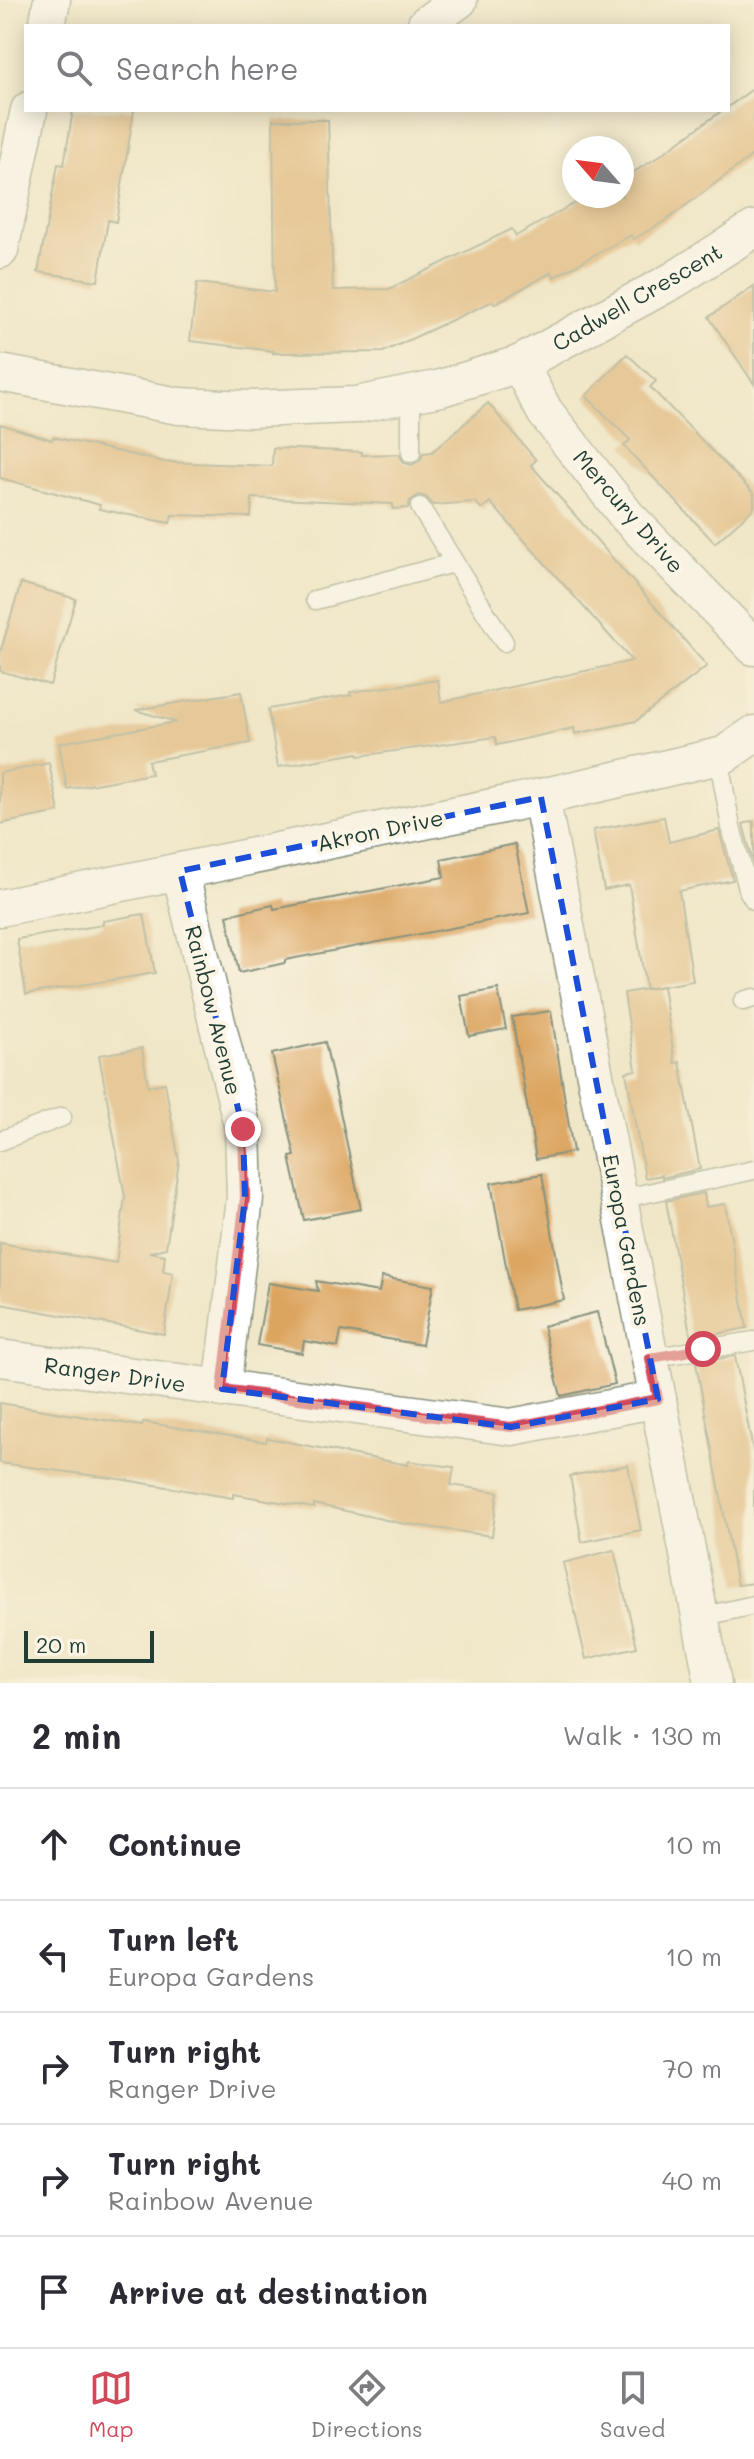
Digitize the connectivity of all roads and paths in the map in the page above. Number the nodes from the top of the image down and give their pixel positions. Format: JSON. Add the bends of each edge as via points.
{"nodes":[{"id":1,"x":52,"y":0,"type":"edge"},
{"id":2,"x":459,"y":0,"type":"edge"},
{"id":3,"x":47,"y":24,"type":"edge"},
{"id":4,"x":426,"y":24,"type":"dead end"},
{"id":5,"x":29,"y":112,"type":"edge"},
{"id":6,"x":754,"y":229,"type":"edge"},
{"id":7,"x":0,"y":250,"type":"edge"},
{"id":8,"x":519,"y":364,"type":"junction"},
{"id":9,"x":0,"y":373,"type":"edge"},
{"id":10,"x":411,"y":394,"type":"junction"},
{"id":11,"x":411,"y":453,"type":"dead end"},
{"id":12,"x":420,"y":507,"type":"dead end"},
{"id":13,"x":453,"y":563,"type":"junction"},
{"id":14,"x":315,"y":600,"type":"dead end"},
{"id":15,"x":504,"y":642,"type":"dead end"},
{"id":16,"x":754,"y":647,"type":"edge"},
{"id":17,"x":754,"y":734,"type":"edge"},
{"id":18,"x":718,"y":755,"type":"junction"},
{"id":19,"x":541,"y":797,"type":"junction"},
{"id":20,"x":180,"y":871,"type":"junction"},
{"id":21,"x":754,"y":900,"type":"edge"},
{"id":22,"x":0,"y":908,"type":"edge"},
{"id":23,"x":62,"y":1117,"type":"dead end"},
{"id":24,"x":0,"y":1141,"type":"edge"},
{"id":25,"x":754,"y":1170,"type":"edge"},
{"id":26,"x":620,"y":1199,"type":"junction"},
{"id":27,"x":754,"y":1341,"type":"edge"},
{"id":28,"x":0,"y":1358,"type":"edge"},
{"id":29,"x":650,"y":1358,"type":"junction"},
{"id":30,"x":222,"y":1389,"type":"junction"},
{"id":31,"x":658,"y":1399,"type":"junction"},
{"id":32,"x":754,"y":1605,"type":"edge"},
{"id":33,"x":700,"y":1617,"type":"junction"},
{"id":34,"x":713,"y":1683,"type":"edge"}],
"edges":[{"from":1,"to":3,"type":"street"},
{"from":2,"to":4,"type":"street"},
{"from":5,"to":7,"type":"street"},
{"from":6,"to":8,"type":"street","name":"Cadwell Crescent","via":[[674,280]]},
{"from":8,"to":10,"type":"street","name":"Cadwell Crescent"},
{"from":8,"to":16,"type":"street","name":"Mercury Drive","via":[[545,412],[627,516]]},
{"from":9,"to":10,"type":"street","name":"Cadwell Crescent","via":[[179,406],[356,405]]},
{"from":10,"to":11,"type":"lane"},
{"from":12,"to":13,"type":"lane"},
{"from":13,"to":14,"type":"lane"},
{"from":13,"to":15,"type":"lane"},
{"from":17,"to":18,"type":"street","name":"Akron Drive"},
{"from":18,"to":19,"type":"street","name":"Akron Drive"},
{"from":18,"to":21,"type":"lane","via":[[731,827]]},
{"from":19,"to":20,"type":"street","name":"Akron Drive"},
{"from":19,"to":26,"type":"street","name":"Europa Gardens"},
{"from":20,"to":22,"type":"street","name":"Akron Drive"},
{"from":20,"to":30,"type":"street","name":"Rainbow Avenue","via":[[243,1129],[245,1198]]},
{"from":23,"to":24,"type":"lane"},
{"from":25,"to":26,"type":"lane"},
{"from":26,"to":29,"type":"street","name":"Europa Gardens"},
{"from":27,"to":29,"type":"lane"},
{"from":28,"to":30,"type":"street","name":"Ranger Drive"},
{"from":29,"to":31,"type":"street","name":"Europa Gardens"},
{"from":30,"to":31,"type":"street","name":"Ranger Drive","via":[[511,1427]]},
{"from":31,"to":33,"type":"street","name":"Europa Gardens"},
{"from":32,"to":33,"type":"lane"},
{"from":33,"to":34,"type":"street","name":"Europa Gardens"}]}
